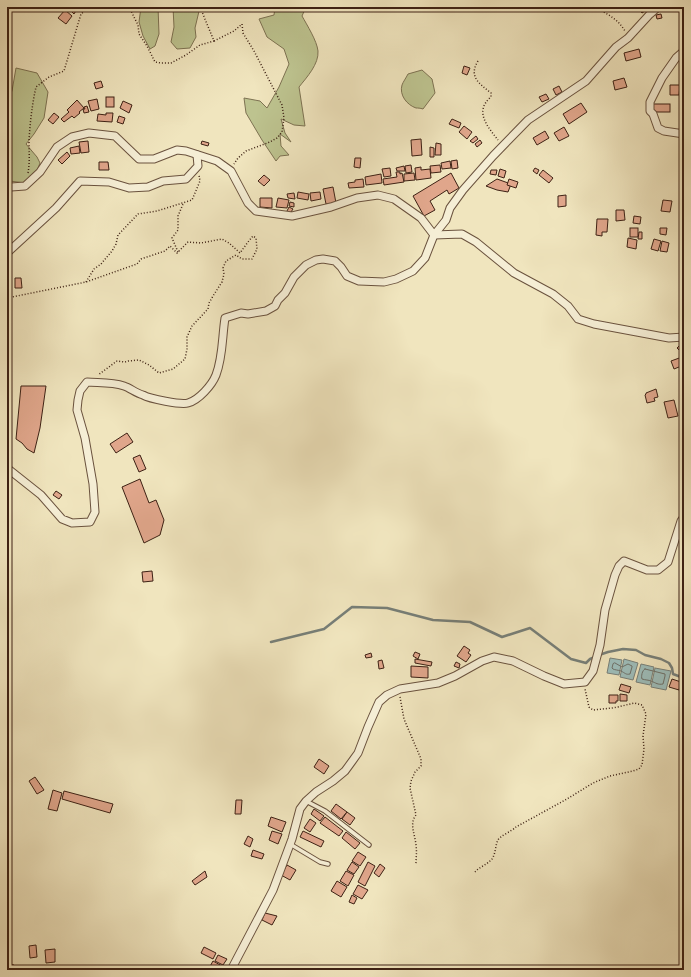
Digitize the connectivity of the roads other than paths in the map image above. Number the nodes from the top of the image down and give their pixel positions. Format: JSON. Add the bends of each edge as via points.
{"nodes":[{"id":1,"x":658,"y":7,"type":"edge"},
{"id":2,"x":684,"y":51,"type":"edge"},
{"id":3,"x":684,"y":134,"type":"edge"},
{"id":4,"x":197,"y":155,"type":"junction"},
{"id":5,"x":7,"y":186,"type":"edge"},
{"id":6,"x":434,"y":235,"type":"junction"},
{"id":7,"x":7,"y":253,"type":"edge"},
{"id":8,"x":684,"y":337,"type":"edge"},
{"id":9,"x":7,"y":468,"type":"edge"},
{"id":10,"x":684,"y":517,"type":"edge"},
{"id":11,"x":306,"y":801,"type":"junction"},
{"id":12,"x":290,"y":844,"type":"junction"},
{"id":13,"x":369,"y":845,"type":"dead end"},
{"id":14,"x":328,"y":864,"type":"dead end"},
{"id":15,"x":231,"y":970,"type":"edge"}],
"edges":[{"from":1,"to":6,"type":"street","via":[[616,47],[586,81],[528,120],[463,190]]},
{"from":2,"to":3,"type":"street","via":[[662,78],[650,102],[650,111],[658,128]]},
{"from":4,"to":5,"type":"street","via":[[177,150],[154,159],[139,159],[115,136],[89,133],[72,137],[57,147],[40,172],[25,186]]},
{"from":4,"to":6,"type":"street","via":[[217,161],[231,171],[248,203],[256,211],[292,216],[357,198],[378,195],[394,200],[421,218]]},
{"from":4,"to":7,"type":"street","via":[[198,166],[186,179],[129,188],[109,182],[80,181],[56,208]]},
{"from":6,"to":8,"type":"street","via":[[462,234],[476,242],[514,273],[553,294],[568,306],[578,319],[669,338]]},
{"from":6,"to":9,"type":"street","via":[[425,258],[413,271],[396,279],[384,282],[359,281],[348,276],[342,266],[335,261],[316,260],[306,265],[294,277],[285,294],[271,309],[225,318],[216,376],[201,395],[188,403],[168,402],[143,396],[124,386],[87,382],[80,391],[77,410],[93,484],[95,512],[90,522],[72,523],[62,519],[41,494]]},
{"from":10,"to":11,"type":"street","via":[[668,562],[658,570],[647,570],[624,561],[619,566],[605,610],[594,671],[585,682],[564,684],[513,661],[494,657],[438,683],[400,689],[379,702],[358,753],[345,771]]},
{"from":11,"to":12,"type":"street","via":[[300,809]]},
{"from":11,"to":13,"type":"lane","via":[[325,811]]},
{"from":12,"to":14,"type":"lane"},
{"from":12,"to":15,"type":"street","via":[[273,890]]}]}
